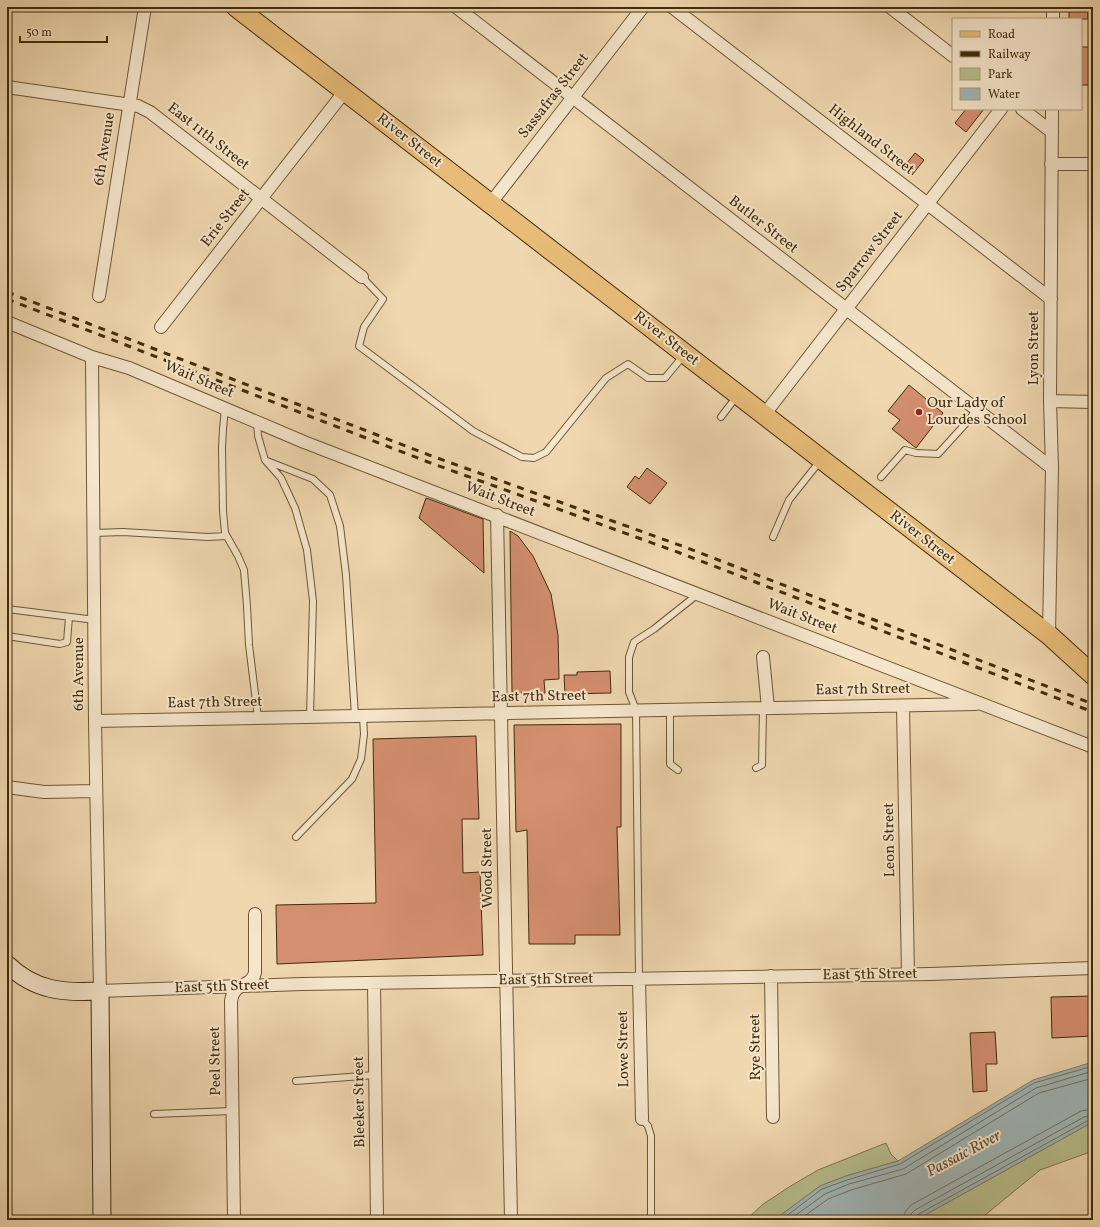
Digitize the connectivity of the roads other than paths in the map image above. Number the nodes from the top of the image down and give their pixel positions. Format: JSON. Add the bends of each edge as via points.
{"nodes":[{"id":1,"x":144,"y":7,"type":"edge"},
{"id":2,"x":456,"y":7,"type":"edge"},
{"id":3,"x":643,"y":7,"type":"edge"},
{"id":4,"x":672,"y":7,"type":"edge"},
{"id":5,"x":890,"y":7,"type":"edge"},
{"id":6,"x":1053,"y":7,"type":"edge"},
{"id":7,"x":238,"y":8,"type":"edge"},
{"id":8,"x":1053,"y":18,"type":"edge"},
{"id":9,"x":952,"y":55,"type":"edge"},
{"id":10,"x":7,"y":87,"type":"edge"},
{"id":11,"x":344,"y":91,"type":"junction"},
{"id":12,"x":573,"y":98,"type":"junction"},
{"id":13,"x":128,"y":105,"type":"junction"},
{"id":14,"x":1001,"y":110,"type":"edge"},
{"id":15,"x":1023,"y":110,"type":"edge"},
{"id":16,"x":1052,"y":110,"type":"edge"},
{"id":17,"x":1052,"y":132,"type":"junction"},
{"id":18,"x":1052,"y":164,"type":"junction"},
{"id":19,"x":1093,"y":164,"type":"edge"},
{"id":20,"x":261,"y":198,"type":"junction"},
{"id":21,"x":490,"y":204,"type":"junction"},
{"id":22,"x":928,"y":204,"type":"junction"},
{"id":23,"x":362,"y":277,"type":"joint"},
{"id":24,"x":98,"y":296,"type":"dead end"},
{"id":25,"x":1050,"y":299,"type":"junction"},
{"id":26,"x":846,"y":309,"type":"junction"},
{"id":27,"x":7,"y":322,"type":"edge"},
{"id":28,"x":161,"y":327,"type":"dead end"},
{"id":29,"x":685,"y":354,"type":"junction"},
{"id":30,"x":92,"y":357,"type":"junction"},
{"id":31,"x":738,"y":395,"type":"junction"},
{"id":32,"x":1050,"y":401,"type":"junction"},
{"id":33,"x":1093,"y":402,"type":"edge"},
{"id":34,"x":224,"y":408,"type":"junction"},
{"id":35,"x":976,"y":410,"type":"junction"},
{"id":36,"x":764,"y":415,"type":"junction"},
{"id":37,"x":721,"y":417,"type":"dead end"},
{"id":38,"x":257,"y":422,"type":"junction"},
{"id":39,"x":264,"y":460,"type":"junction"},
{"id":40,"x":821,"y":460,"type":"junction"},
{"id":41,"x":1052,"y":468,"type":"junction"},
{"id":42,"x":881,"y":477,"type":"dead end"},
{"id":43,"x":497,"y":515,"type":"junction"},
{"id":44,"x":94,"y":533,"type":"junction"},
{"id":45,"x":226,"y":536,"type":"junction"},
{"id":46,"x":773,"y":537,"type":"dead end"},
{"id":47,"x":698,"y":594,"type":"junction"},
{"id":48,"x":7,"y":609,"type":"edge"},
{"id":49,"x":69,"y":617,"type":"junction"},
{"id":50,"x":94,"y":620,"type":"junction"},
{"id":51,"x":1049,"y":635,"type":"junction"},
{"id":52,"x":7,"y":636,"type":"edge"},
{"id":53,"x":763,"y":657,"type":"dead end"},
{"id":54,"x":1093,"y":675,"type":"edge"},
{"id":55,"x":983,"y":704,"type":"junction"},
{"id":56,"x":903,"y":706,"type":"junction"},
{"id":57,"x":766,"y":708,"type":"junction"},
{"id":58,"x":636,"y":710,"type":"junction"},
{"id":59,"x":670,"y":710,"type":"junction"},
{"id":60,"x":500,"y":714,"type":"junction"},
{"id":61,"x":359,"y":716,"type":"junction"},
{"id":62,"x":310,"y":717,"type":"junction"},
{"id":63,"x":258,"y":718,"type":"junction"},
{"id":64,"x":95,"y":721,"type":"junction"},
{"id":65,"x":1093,"y":747,"type":"edge"},
{"id":66,"x":756,"y":768,"type":"dead end"},
{"id":67,"x":678,"y":770,"type":"dead end"},
{"id":68,"x":7,"y":787,"type":"edge"},
{"id":69,"x":96,"y":791,"type":"junction"},
{"id":70,"x":296,"y":837,"type":"dead end"},
{"id":71,"x":254,"y":914,"type":"dead end"},
{"id":72,"x":7,"y":964,"type":"edge"},
{"id":73,"x":1093,"y":968,"type":"edge"},
{"id":74,"x":908,"y":974,"type":"junction"},
{"id":75,"x":771,"y":976,"type":"junction"},
{"id":76,"x":639,"y":978,"type":"junction"},
{"id":77,"x":506,"y":981,"type":"junction"},
{"id":78,"x":374,"y":983,"type":"junction"},
{"id":79,"x":239,"y":986,"type":"junction"},
{"id":80,"x":100,"y":991,"type":"junction"},
{"id":81,"x":375,"y":1075,"type":"junction"},
{"id":82,"x":296,"y":1081,"type":"dead end"},
{"id":83,"x":232,"y":1111,"type":"junction"},
{"id":84,"x":154,"y":1114,"type":"dead end"},
{"id":85,"x":773,"y":1117,"type":"dead end"},
{"id":86,"x":642,"y":1119,"type":"joint"},
{"id":87,"x":102,"y":1220,"type":"edge"},
{"id":88,"x":234,"y":1220,"type":"edge"},
{"id":89,"x":377,"y":1220,"type":"edge"},
{"id":90,"x":511,"y":1220,"type":"edge"},
{"id":91,"x":651,"y":1220,"type":"edge"}],
"edges":[{"from":1,"to":13,"type":"street","name":"6th Avenue"},
{"from":2,"to":12,"type":"street","name":"Butler Street"},
{"from":3,"to":12,"type":"street","name":"Sassafras Street"},
{"from":4,"to":22,"type":"street","name":"Highland Street"},
{"from":5,"to":9,"type":"street"},
{"from":6,"to":8,"type":"street"},
{"from":7,"to":11,"type":"main road","name":"River Street"},
{"from":10,"to":13,"type":"street","name":"East 11th Street"},
{"from":11,"to":20,"type":"street","name":"Erie Street"},
{"from":11,"to":21,"type":"main road","name":"River Street"},
{"from":12,"to":21,"type":"street","name":"Sassafras Street"},
{"from":12,"to":26,"type":"street","name":"Butler Street"},
{"from":13,"to":20,"type":"street","name":"East 11th Street","via":[[138,106],[150,112]]},
{"from":13,"to":24,"type":"street","name":"6th Avenue"},
{"from":14,"to":22,"type":"street","name":"Sparrow Street"},
{"from":15,"to":17,"type":"street"},
{"from":16,"to":17,"type":"street","name":"Lyon Street"},
{"from":17,"to":18,"type":"street","name":"Lyon Street"},
{"from":18,"to":19,"type":"street"},
{"from":18,"to":25,"type":"street","name":"Lyon Street"},
{"from":20,"to":23,"type":"street","name":"East 11th Street"},
{"from":20,"to":28,"type":"street","name":"Erie Street"},
{"from":21,"to":29,"type":"main road","name":"River Street"},
{"from":22,"to":25,"type":"street","name":"Highland Street"},
{"from":22,"to":26,"type":"street","name":"Sparrow Street"},
{"from":23,"to":29,"type":"lane","via":[[383,299],[364,327],[359,346],[472,431],[522,457],[534,458],[546,452],[606,378],[628,364],[648,378],[664,378]]},
{"from":25,"to":32,"type":"street","name":"Lyon Street"},
{"from":26,"to":35,"type":"street","name":"Butler Street"},
{"from":26,"to":36,"type":"street","name":"Sparrow Street"},
{"from":27,"to":30,"type":"street","name":"Wait Street"},
{"from":29,"to":31,"type":"main road","name":"River Street"},
{"from":30,"to":34,"type":"street","name":"Wait Street","via":[[129,368]]},
{"from":30,"to":44,"type":"street","name":"6th Avenue"},
{"from":31,"to":36,"type":"main road","name":"River Street"},
{"from":31,"to":37,"type":"lane"},
{"from":32,"to":33,"type":"street"},
{"from":32,"to":41,"type":"street","name":"Lyon Street"},
{"from":34,"to":38,"type":"street","name":"Wait Street"},
{"from":34,"to":45,"type":"lane","via":[[223,511]]},
{"from":35,"to":41,"type":"street","name":"Butler Street"},
{"from":35,"to":42,"type":"lane","via":[[938,454],[905,450]]},
{"from":36,"to":40,"type":"main road","name":"River Street"},
{"from":38,"to":39,"type":"lane"},
{"from":38,"to":43,"type":"street","name":"Wait Street"},
{"from":39,"to":61,"type":"lane","via":[[313,479],[330,495],[340,526]]},
{"from":39,"to":62,"type":"lane","via":[[281,478],[295,508],[307,550],[313,601]]},
{"from":40,"to":46,"type":"lane","via":[[789,500]]},
{"from":40,"to":51,"type":"main road","name":"River Street"},
{"from":41,"to":51,"type":"street","name":"Lyon Street"},
{"from":43,"to":47,"type":"street","name":"Wait Street"},
{"from":43,"to":60,"type":"street","name":"Wood Street"},
{"from":44,"to":45,"type":"lane"},
{"from":44,"to":50,"type":"street","name":"6th Avenue"},
{"from":45,"to":63,"type":"lane","via":[[244,570],[249,645]]},
{"from":47,"to":55,"type":"street","name":"Wait Street"},
{"from":47,"to":58,"type":"lane","via":[[654,630],[634,642],[629,657],[629,692]]},
{"from":48,"to":49,"type":"lane"},
{"from":49,"to":50,"type":"lane"},
{"from":49,"to":52,"type":"lane","via":[[67,642],[60,644]]},
{"from":50,"to":64,"type":"street","name":"6th Avenue"},
{"from":51,"to":54,"type":"main road","name":"River Street"},
{"from":53,"to":57,"type":"street"},
{"from":55,"to":56,"type":"street","name":"East 7th Street"},
{"from":55,"to":65,"type":"street"},
{"from":56,"to":57,"type":"street","name":"East 7th Street"},
{"from":56,"to":74,"type":"street","name":"Leon Street"},
{"from":57,"to":59,"type":"street","name":"East 7th Street"},
{"from":57,"to":66,"type":"lane","via":[[762,765]]},
{"from":58,"to":59,"type":"street","name":"East 7th Street"},
{"from":58,"to":60,"type":"street","name":"East 7th Street"},
{"from":58,"to":76,"type":"lane"},
{"from":59,"to":67,"type":"lane","via":[[670,764]]},
{"from":60,"to":61,"type":"street","name":"East 7th Street"},
{"from":60,"to":77,"type":"street","name":"Wood Street"},
{"from":61,"to":62,"type":"street","name":"East 7th Street"},
{"from":61,"to":70,"type":"lane","via":[[364,734],[361,759],[352,779]]},
{"from":62,"to":63,"type":"street","name":"East 7th Street"},
{"from":63,"to":64,"type":"street","name":"East 7th Street"},
{"from":64,"to":69,"type":"street","name":"6th Avenue"},
{"from":68,"to":69,"type":"street","via":[[44,792]]},
{"from":69,"to":80,"type":"street","name":"6th Avenue"},
{"from":71,"to":79,"type":"street","via":[[254,978]]},
{"from":72,"to":80,"type":"main road","name":"East 5th Street","via":[[28,980],[49,988],[63,992]]},
{"from":73,"to":74,"type":"street","name":"East 5th Street"},
{"from":74,"to":75,"type":"street","name":"East 5th Street"},
{"from":75,"to":76,"type":"street","name":"East 5th Street"},
{"from":75,"to":85,"type":"street","name":"Rye Street"},
{"from":76,"to":77,"type":"street","name":"East 5th Street"},
{"from":76,"to":86,"type":"street","name":"Lowe Street"},
{"from":77,"to":78,"type":"street","name":"East 5th Street"},
{"from":77,"to":90,"type":"street","name":"Wood Street"},
{"from":78,"to":79,"type":"street","name":"East 5th Street"},
{"from":78,"to":81,"type":"street","name":"Bleeker Street"},
{"from":79,"to":80,"type":"street","name":"East 5th Street"},
{"from":79,"to":83,"type":"street","name":"Peel Street","via":[[232,993],[231,1001]]},
{"from":80,"to":87,"type":"main road"},
{"from":81,"to":82,"type":"lane"},
{"from":81,"to":89,"type":"street","name":"Bleeker Street"},
{"from":83,"to":84,"type":"lane"},
{"from":83,"to":88,"type":"street","name":"Peel Street"},
{"from":86,"to":91,"type":"lane","via":[[648,1126],[651,1136]]}]}
